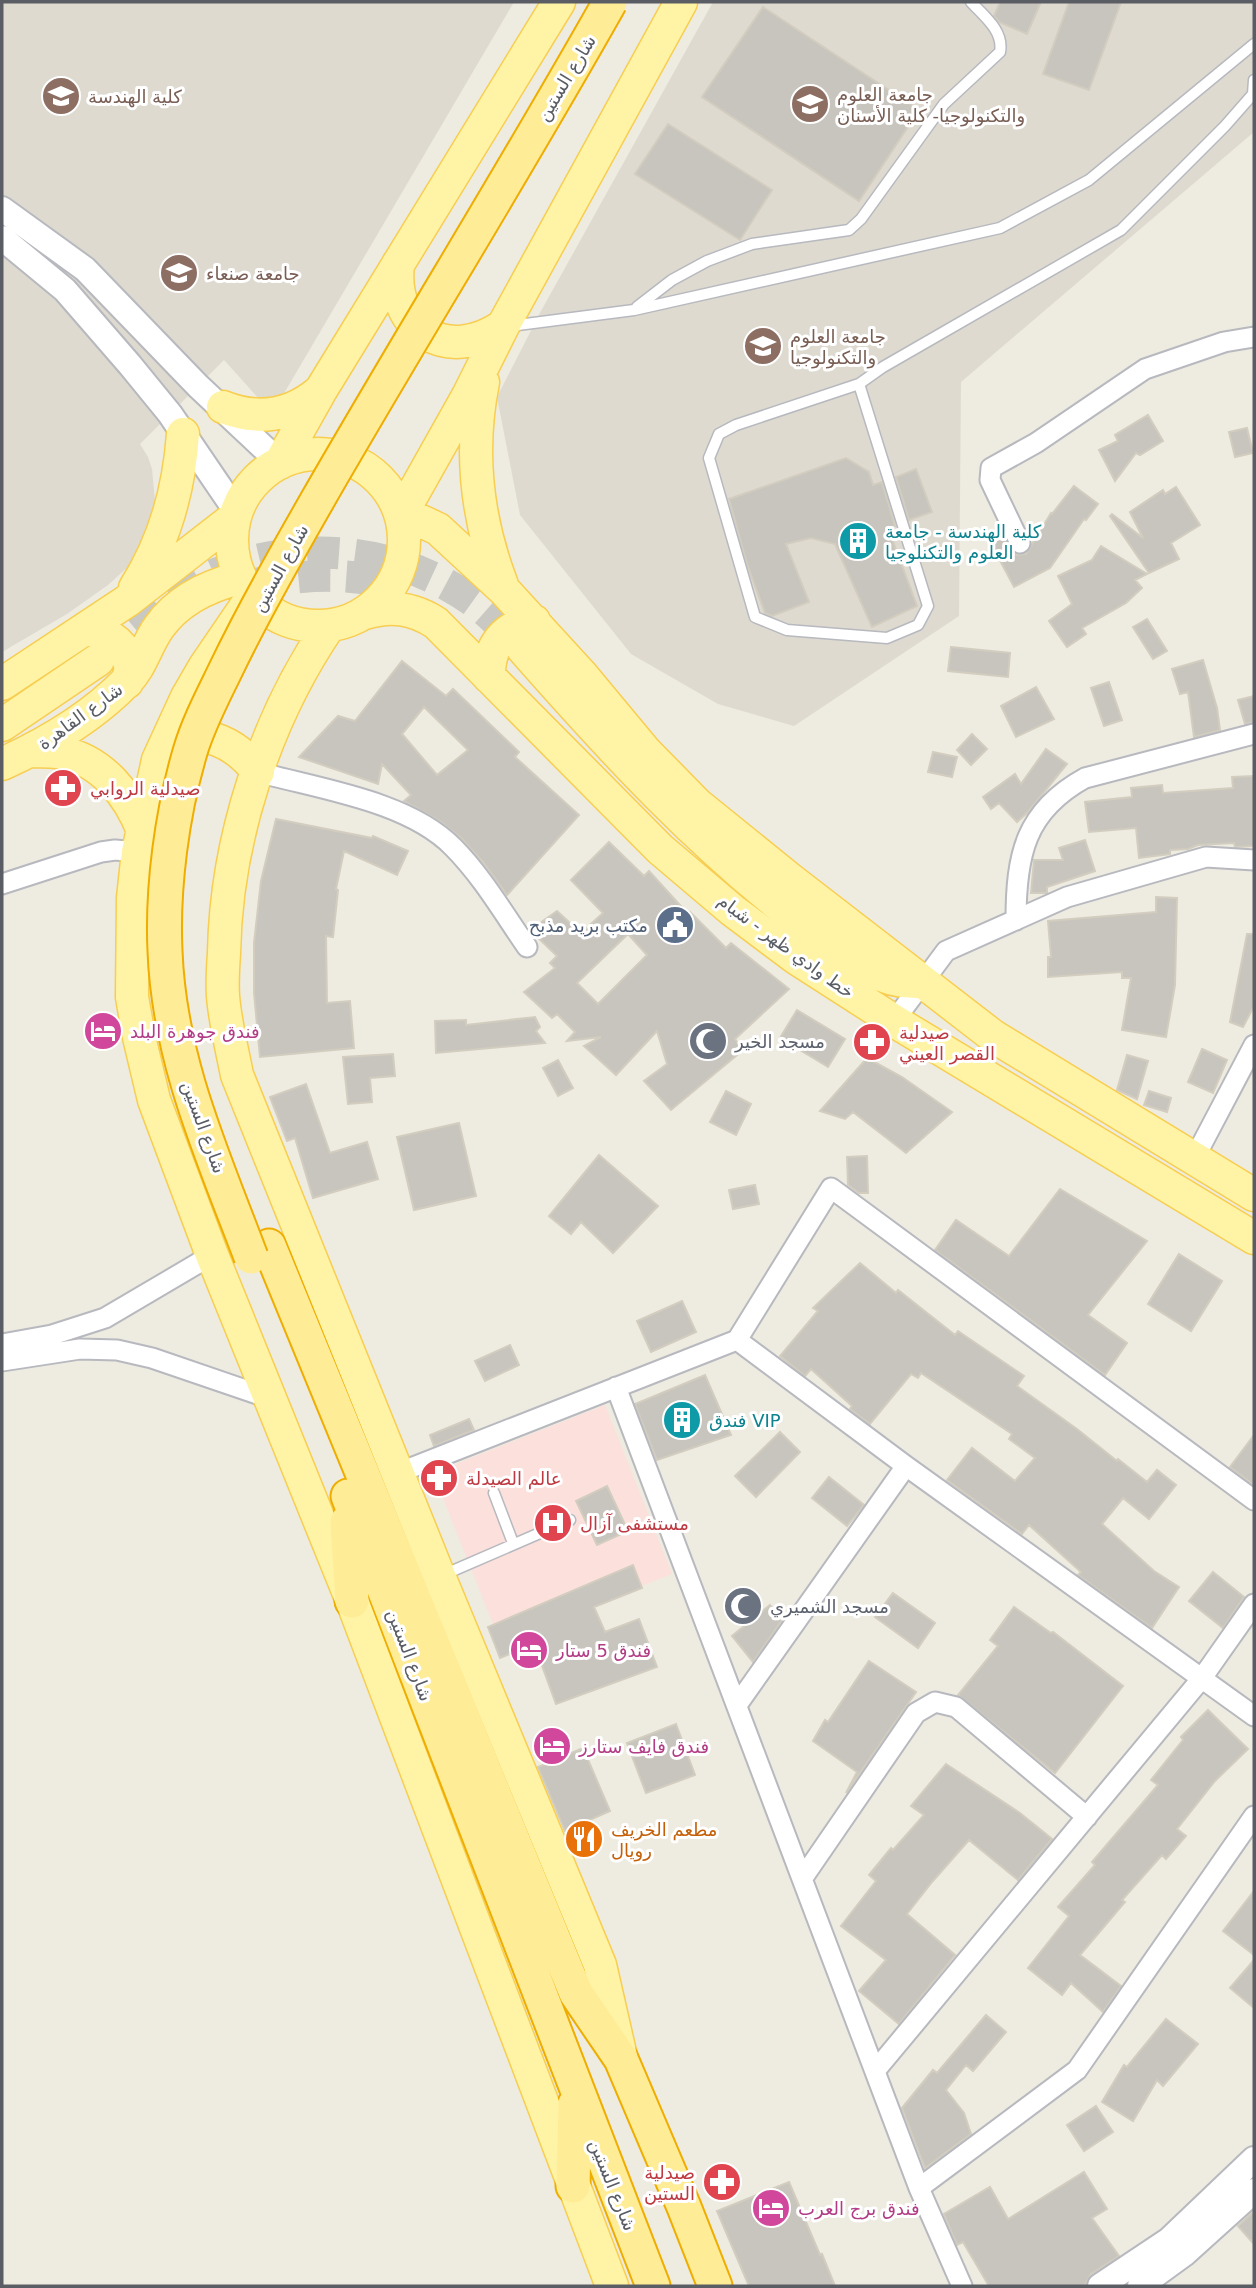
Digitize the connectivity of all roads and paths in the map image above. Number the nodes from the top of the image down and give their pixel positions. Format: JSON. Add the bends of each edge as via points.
{"nodes":[{"id":1,"x":559,"y":2,"type":"edge"},
{"id":2,"x":610,"y":2,"type":"edge"},
{"id":3,"x":634,"y":2,"type":"edge"},
{"id":4,"x":681,"y":2,"type":"edge"},
{"id":5,"x":971,"y":2,"type":"edge"},
{"id":6,"x":1254,"y":44,"type":"edge"},
{"id":7,"x":1254,"y":80,"type":"edge"},
{"id":8,"x":2,"y":209,"type":"edge"},
{"id":9,"x":2,"y":238,"type":"edge"},
{"id":10,"x":398,"y":264,"type":"junction"},
{"id":11,"x":85,"y":269,"type":"junction"},
{"id":12,"x":65,"y":290,"type":"junction"},
{"id":13,"x":634,"y":310,"type":"junction"},
{"id":14,"x":503,"y":327,"type":"junction"},
{"id":15,"x":1254,"y":337,"type":"edge"},
{"id":16,"x":488,"y":356,"type":"junction"},
{"id":17,"x":859,"y":384,"type":"junction"},
{"id":18,"x":321,"y":390,"type":"junction"},
{"id":19,"x":223,"y":407,"type":"junction"},
{"id":20,"x":183,"y":434,"type":"junction"},
{"id":21,"x":280,"y":463,"type":"junction"},
{"id":22,"x":235,"y":514,"type":"junction"},
{"id":23,"x":401,"y":518,"type":"junction"},
{"id":24,"x":1020,"y":543,"type":"dead end"},
{"id":25,"x":246,"y":587,"type":"junction"},
{"id":26,"x":504,"y":590,"type":"junction"},
{"id":27,"x":127,"y":601,"type":"junction"},
{"id":28,"x":365,"y":613,"type":"junction"},
{"id":29,"x":329,"y":626,"type":"junction"},
{"id":30,"x":86,"y":629,"type":"junction"},
{"id":31,"x":514,"y":652,"type":"junction"},
{"id":32,"x":110,"y":672,"type":"junction"},
{"id":33,"x":2,"y":684,"type":"edge"},
{"id":34,"x":2,"y":724,"type":"edge"},
{"id":35,"x":1254,"y":734,"type":"edge"},
{"id":36,"x":167,"y":740,"type":"junction"},
{"id":37,"x":16,"y":748,"type":"edge"},
{"id":38,"x":2,"y":764,"type":"edge"},
{"id":39,"x":258,"y":772,"type":"junction"},
{"id":40,"x":141,"y":841,"type":"junction"},
{"id":41,"x":1254,"y":860,"type":"edge"},
{"id":42,"x":2,"y":884,"type":"edge"},
{"id":43,"x":1016,"y":920,"type":"junction"},
{"id":44,"x":527,"y":947,"type":"dead end"},
{"id":45,"x":923,"y":982,"type":"junction"},
{"id":46,"x":894,"y":1021,"type":"junction"},
{"id":47,"x":1254,"y":1045,"type":"edge"},
{"id":48,"x":1194,"y":1159,"type":"junction"},
{"id":49,"x":1254,"y":1195,"type":"edge"},
{"id":50,"x":1254,"y":1238,"type":"edge"},
{"id":51,"x":260,"y":1252,"type":"junction"},
{"id":52,"x":212,"y":1255,"type":"junction"},
{"id":53,"x":737,"y":1340,"type":"junction"},
{"id":54,"x":2,"y":1344,"type":"edge"},
{"id":55,"x":54,"y":1344,"type":"junction"},
{"id":56,"x":2,"y":1361,"type":"edge"},
{"id":57,"x":616,"y":1387,"type":"junction"},
{"id":58,"x":268,"y":1398,"type":"junction"},
{"id":59,"x":906,"y":1466,"type":"junction"},
{"id":60,"x":398,"y":1473,"type":"junction"},
{"id":61,"x":346,"y":1491,"type":"junction"},
{"id":62,"x":494,"y":1493,"type":"dead end"},
{"id":63,"x":1254,"y":1500,"type":"edge"},
{"id":64,"x":570,"y":1520,"type":"dead end"},
{"id":65,"x":513,"y":1543,"type":"junction"},
{"id":66,"x":439,"y":1576,"type":"junction"},
{"id":67,"x":352,"y":1601,"type":"junction"},
{"id":68,"x":1254,"y":1604,"type":"edge"},
{"id":69,"x":1202,"y":1678,"type":"junction"},
{"id":70,"x":737,"y":1705,"type":"junction"},
{"id":71,"x":1254,"y":1716,"type":"edge"},
{"id":72,"x":1087,"y":1816,"type":"junction"},
{"id":73,"x":1254,"y":1816,"type":"edge"},
{"id":74,"x":802,"y":1879,"type":"junction"},
{"id":75,"x":621,"y":2059,"type":"junction"},
{"id":76,"x":875,"y":2071,"type":"junction"},
{"id":77,"x":575,"y":2087,"type":"junction"},
{"id":78,"x":1254,"y":2159,"type":"edge"},
{"id":79,"x":573,"y":2186,"type":"junction"},
{"id":80,"x":919,"y":2188,"type":"junction"},
{"id":81,"x":1254,"y":2191,"type":"edge"},
{"id":82,"x":612,"y":2286,"type":"edge"},
{"id":83,"x":653,"y":2286,"type":"edge"},
{"id":84,"x":715,"y":2286,"type":"edge"},
{"id":85,"x":962,"y":2286,"type":"edge"},
{"id":86,"x":1100,"y":2286,"type":"edge"},
{"id":87,"x":1140,"y":2286,"type":"edge"}],
"edges":[{"from":1,"to":10,"type":"main road"},
{"from":2,"to":51,"type":"highway","name":"شارع الستين","bridge":true,"via":[[300,531],[235,649],[190,749],[178,800],[166,900],[170,998],[192,1101]]},
{"from":3,"to":51,"type":"highway","name":"شارع الستين","via":[[300,568],[236,687],[214,740],[201,792],[187,904],[191,1015]]},
{"from":4,"to":14,"type":"main road"},
{"from":5,"to":13,"type":"lane","via":[[997,32],[1000,52],[944,104],[849,230],[752,244],[672,280]]},
{"from":6,"to":13,"type":"lane","via":[[1089,180],[1000,228]]},
{"from":7,"to":17,"type":"lane","via":[[1253,94],[1232,118],[1121,230]]},
{"from":8,"to":11,"type":"street"},
{"from":9,"to":12,"type":"street"},
{"from":10,"to":14,"type":"main road","via":[[399,300],[407,316],[427,334],[452,343],[470,342]]},
{"from":10,"to":18,"type":"main road"},
{"from":11,"to":12,"type":"street"},
{"from":11,"to":19,"type":"street"},
{"from":12,"to":20,"type":"street"},
{"from":13,"to":14,"type":"lane"},
{"from":14,"to":16,"type":"main road"},
{"from":15,"to":24,"type":"street","via":[[1224,342],[1146,369],[991,468],[990,480]]},
{"from":16,"to":23,"type":"main road"},
{"from":16,"to":26,"type":"main road","via":[[477,415],[476,475],[485,534]]},
{"from":17,"to":17,"type":"lane","via":[[928,606],[918,625],[887,638],[787,630],[768,624],[755,617],[709,458],[719,434],[736,425]]},
{"from":18,"to":19,"type":"main road","via":[[299,406],[275,414],[248,415]]},
{"from":18,"to":21,"type":"main road"},
{"from":19,"to":21,"type":"street"},
{"from":20,"to":22,"type":"street"},
{"from":20,"to":27,"type":"main road","via":[[167,523]]},
{"from":21,"to":22,"type":"main road","via":[[253,482]]},
{"from":21,"to":23,"type":"main road","via":[[316,454],[353,461],[383,483]]},
{"from":22,"to":25,"type":"main road","via":[[231,548]]},
{"from":22,"to":27,"type":"main road"},
{"from":23,"to":26,"type":"main road","via":[[438,529]]},
{"from":23,"to":28,"type":"main road","via":[[405,539],[398,573],[379,602]]},
{"from":25,"to":29,"type":"main road","via":[[265,609],[295,624]]},
{"from":25,"to":32,"type":"main road","name":"شارع القاهرة","via":[[203,590],[158,628],[141,664]]},
{"from":25,"to":36,"type":"main road","name":"شارع الستين"},
{"from":26,"to":31,"type":"main road"},
{"from":27,"to":30,"type":"main road"},
{"from":28,"to":29,"type":"main road"},
{"from":28,"to":31,"type":"main road","via":[[401,608]]},
{"from":29,"to":39,"type":"main road","name":"شارع الستين","via":[[298,675]]},
{"from":30,"to":32,"type":"main road","via":[[108,634],[130,661],[131,669]]},
{"from":30,"to":33,"type":"main road"},
{"from":31,"to":45,"type":"main road","via":[[678,817],[751,882],[871,972],[904,982]]},
{"from":31,"to":46,"type":"main road","via":[[559,717],[699,863],[780,930],[868,989]]},
{"from":32,"to":34,"type":"main road"},
{"from":32,"to":37,"type":"main road","name":"شارع القاهرة","via":[[85,716]]},
{"from":35,"to":43,"type":"street","via":[[1085,778],[1062,790],[1033,823],[1016,884]]},
{"from":36,"to":39,"type":"main road","via":[[193,736],[218,740],[241,753]]},
{"from":36,"to":40,"type":"main road","name":"شارع الستين","via":[[158,760]]},
{"from":37,"to":38,"type":"main road","name":"شارع القاهرة"},
{"from":37,"to":40,"type":"main road","via":[[63,753],[107,776],[129,800]]},
{"from":39,"to":44,"type":"street","via":[[388,807],[426,826],[453,847]]},
{"from":39,"to":60,"type":"main road","name":"شارع الستين","via":[[235,851],[225,915],[223,995],[237,1075]]},
{"from":40,"to":42,"type":"street"},
{"from":40,"to":52,"type":"main road","name":"شارع الستين","via":[[133,898],[132,997],[155,1100]]},
{"from":41,"to":43,"type":"street","via":[[1206,857],[1067,897]]},
{"from":43,"to":45,"type":"street","via":[[946,951]]},
{"from":45,"to":46,"type":"street"},
{"from":45,"to":48,"type":"main road","via":[[993,1036]]},
{"from":46,"to":50,"type":"main road"},
{"from":47,"to":48,"type":"street"},
{"from":48,"to":49,"type":"main road"},
{"from":51,"to":61,"type":"highway","name":"شارع الستين"},
{"from":51,"to":75,"type":"highway","name":"شارع الستين","via":[[576,1993]]},
{"from":52,"to":55,"type":"street","via":[[126,1308]]},
{"from":52,"to":58,"type":"main road","name":"شارع الستين"},
{"from":53,"to":57,"type":"street"},
{"from":53,"to":59,"type":"street"},
{"from":53,"to":63,"type":"street","via":[[831,1188]]},
{"from":54,"to":55,"type":"street"},
{"from":55,"to":56,"type":"street"},
{"from":55,"to":58,"type":"street","via":[[135,1353]]},
{"from":57,"to":60,"type":"street"},
{"from":57,"to":70,"type":"street"},
{"from":58,"to":67,"type":"main road","name":"شارع الستين"},
{"from":59,"to":69,"type":"street"},
{"from":59,"to":70,"type":"street"},
{"from":60,"to":66,"type":"main road","name":"شارع الستين"},
{"from":61,"to":67,"type":"highway"},
{"from":61,"to":77,"type":"highway","name":"شارع الستين"},
{"from":62,"to":65,"type":"lane"},
{"from":64,"to":65,"type":"lane"},
{"from":65,"to":66,"type":"lane"},
{"from":66,"to":75,"type":"main road","name":"شارع الستين","via":[[600,1965]]},
{"from":67,"to":79,"type":"main road","name":"شارع الستين"},
{"from":68,"to":69,"type":"street"},
{"from":69,"to":71,"type":"street"},
{"from":69,"to":72,"type":"street"},
{"from":70,"to":74,"type":"street"},
{"from":72,"to":74,"type":"street","via":[[956,1707],[935,1702],[916,1713]]},
{"from":72,"to":76,"type":"street"},
{"from":73,"to":80,"type":"street","via":[[1077,2070]]},
{"from":74,"to":76,"type":"street"},
{"from":75,"to":84,"type":"highway","name":"شارع الستين"},
{"from":76,"to":80,"type":"street"},
{"from":77,"to":79,"type":"highway"},
{"from":77,"to":83,"type":"highway","name":"شارع الستين"},
{"from":78,"to":86,"type":"street","via":[[1170,2240]]},
{"from":79,"to":82,"type":"main road","name":"شارع الستين"},
{"from":80,"to":85,"type":"street"},
{"from":81,"to":87,"type":"street","via":[[1184,2254]]}]}
